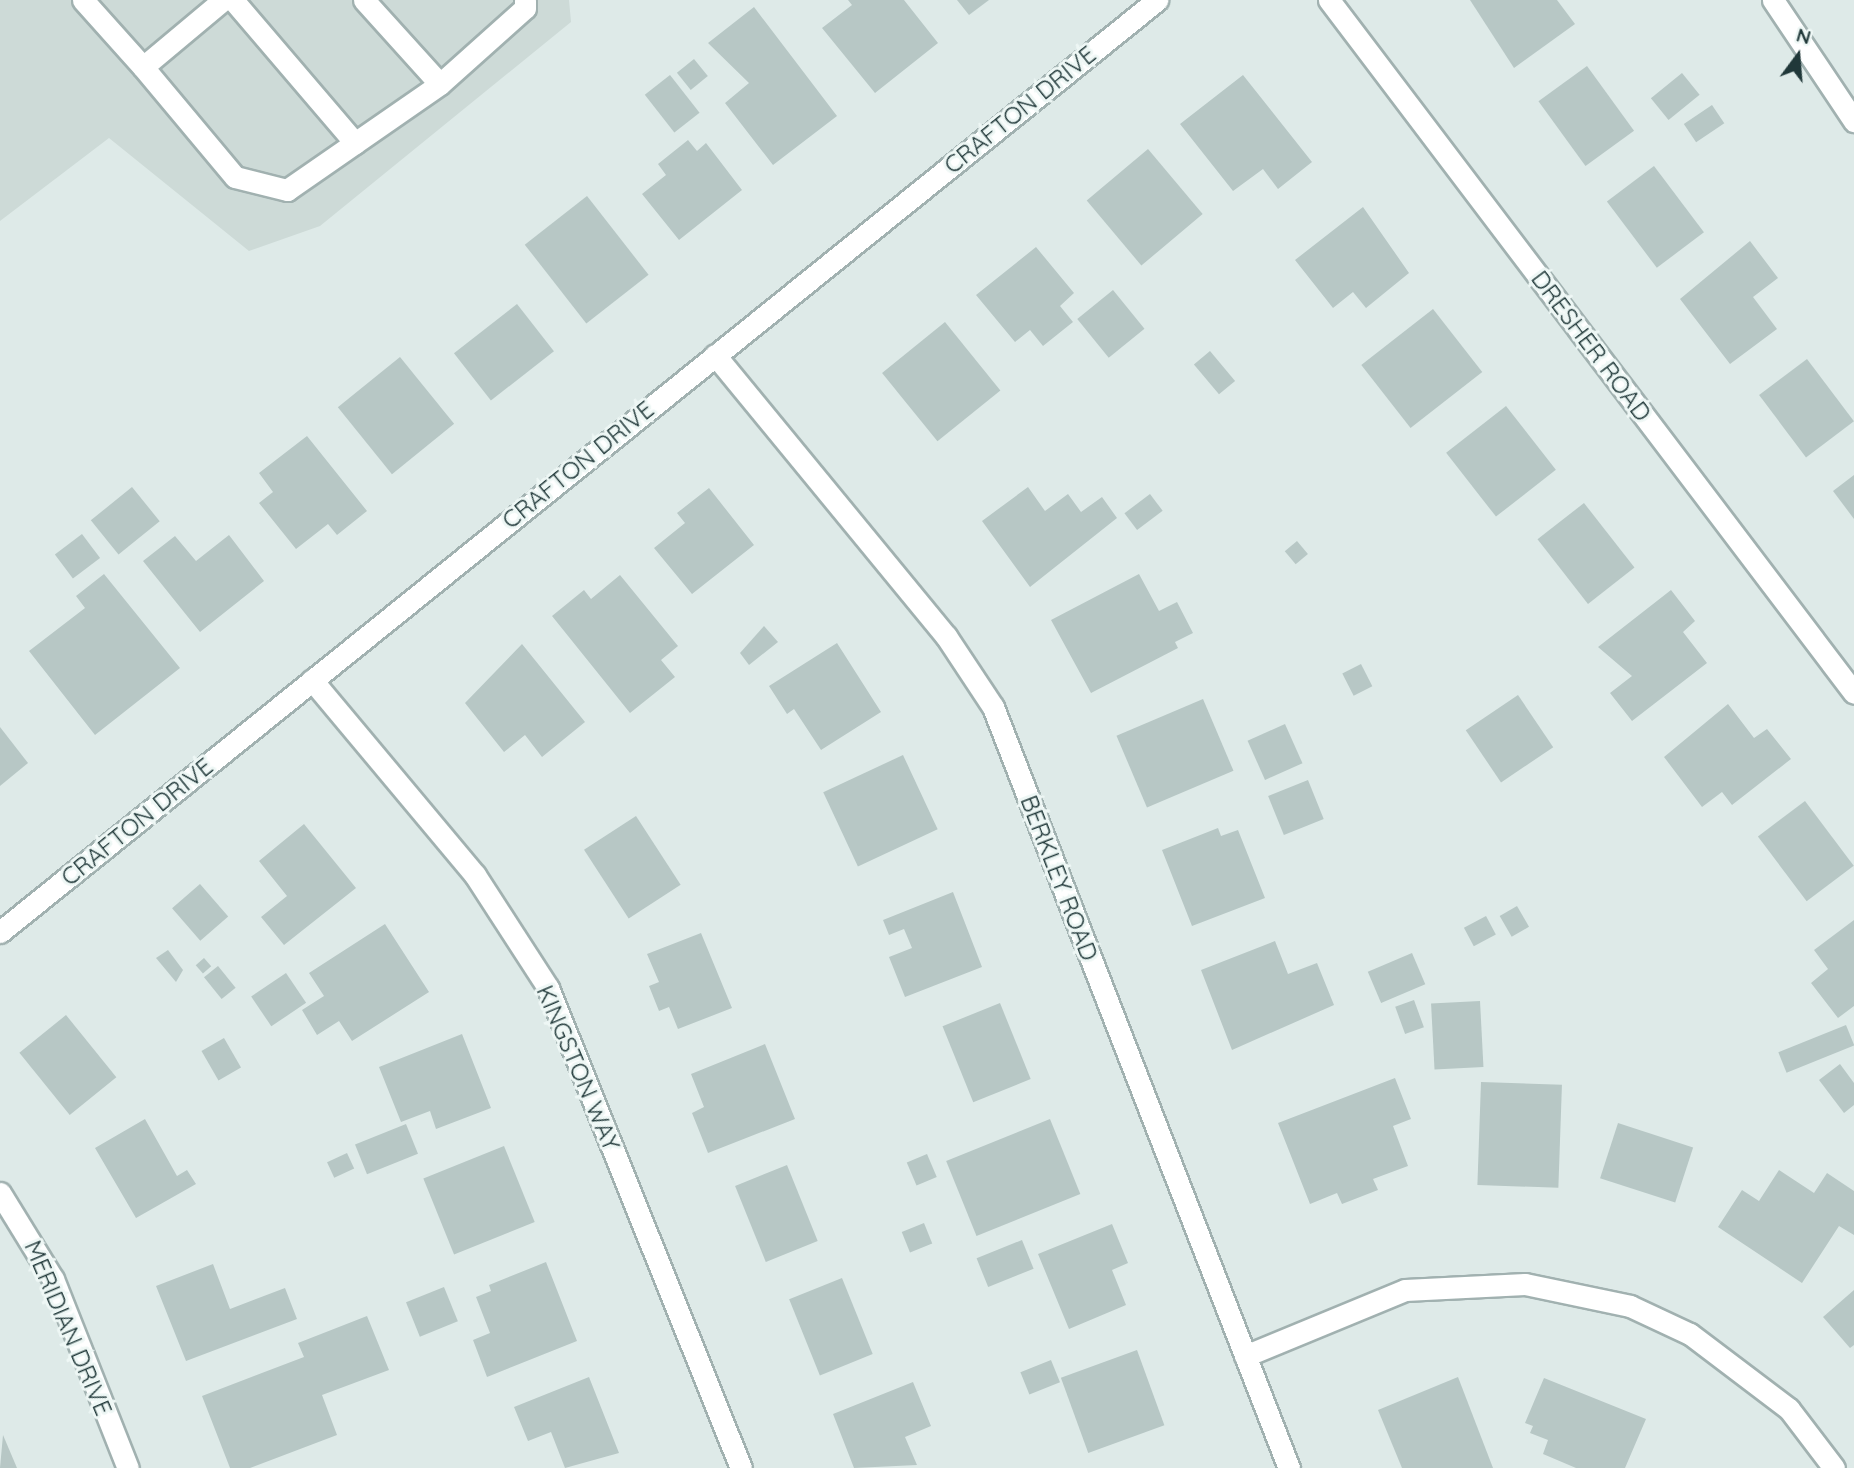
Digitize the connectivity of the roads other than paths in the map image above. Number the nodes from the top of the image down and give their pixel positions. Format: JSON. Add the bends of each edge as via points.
{"nodes":[{"id":1,"x":83,"y":0,"type":"edge"},
{"id":2,"x":223,"y":0,"type":"edge"},
{"id":3,"x":233,"y":0,"type":"edge"},
{"id":4,"x":364,"y":0,"type":"edge"},
{"id":5,"x":525,"y":0,"type":"edge"},
{"id":6,"x":1157,"y":0,"type":"edge"},
{"id":7,"x":1329,"y":0,"type":"edge"},
{"id":8,"x":1773,"y":0,"type":"edge"},
{"id":9,"x":143,"y":67,"type":"junction"},
{"id":10,"x":440,"y":84,"type":"junction"},
{"id":11,"x":1854,"y":121,"type":"edge"},
{"id":12,"x":355,"y":143,"type":"junction"},
{"id":13,"x":715,"y":355,"type":"junction"},
{"id":14,"x":312,"y":680,"type":"junction"},
{"id":15,"x":1854,"y":693,"type":"edge"},
{"id":16,"x":0,"y":932,"type":"edge"},
{"id":17,"x":0,"y":1194,"type":"edge"},
{"id":18,"x":1245,"y":1356,"type":"junction"},
{"id":19,"x":128,"y":1468,"type":"edge"},
{"id":20,"x":741,"y":1468,"type":"edge"},
{"id":21,"x":1289,"y":1468,"type":"edge"},
{"id":22,"x":1834,"y":1468,"type":"edge"}],
"edges":[{"from":1,"to":9,"type":"street"},
{"from":2,"to":9,"type":"street"},
{"from":3,"to":12,"type":"street"},
{"from":4,"to":10,"type":"street"},
{"from":5,"to":10,"type":"street","via":[[525,8]]},
{"from":6,"to":13,"type":"street","name":"CRAFTON DRIVE"},
{"from":7,"to":15,"type":"street","name":"DRESHER ROAD"},
{"from":8,"to":11,"type":"street"},
{"from":9,"to":12,"type":"street","via":[[235,177],[287,190]]},
{"from":10,"to":12,"type":"street"},
{"from":13,"to":14,"type":"street","name":"CRAFTON DRIVE"},
{"from":13,"to":18,"type":"street","name":"BERKLEY ROAD","via":[[946,636],[993,707]]},
{"from":14,"to":16,"type":"street","name":"CRAFTON DRIVE"},
{"from":14,"to":20,"type":"street","name":"KINGSTON WAY","via":[[475,875],[548,988]]},
{"from":17,"to":19,"type":"street","name":"MERIDIAN DRIVE","via":[[53,1279]]},
{"from":18,"to":21,"type":"street","name":"BERKLEY ROAD"},
{"from":18,"to":22,"type":"street","via":[[1405,1290],[1525,1284],[1630,1306],[1690,1334],[1788,1409]]}]}
